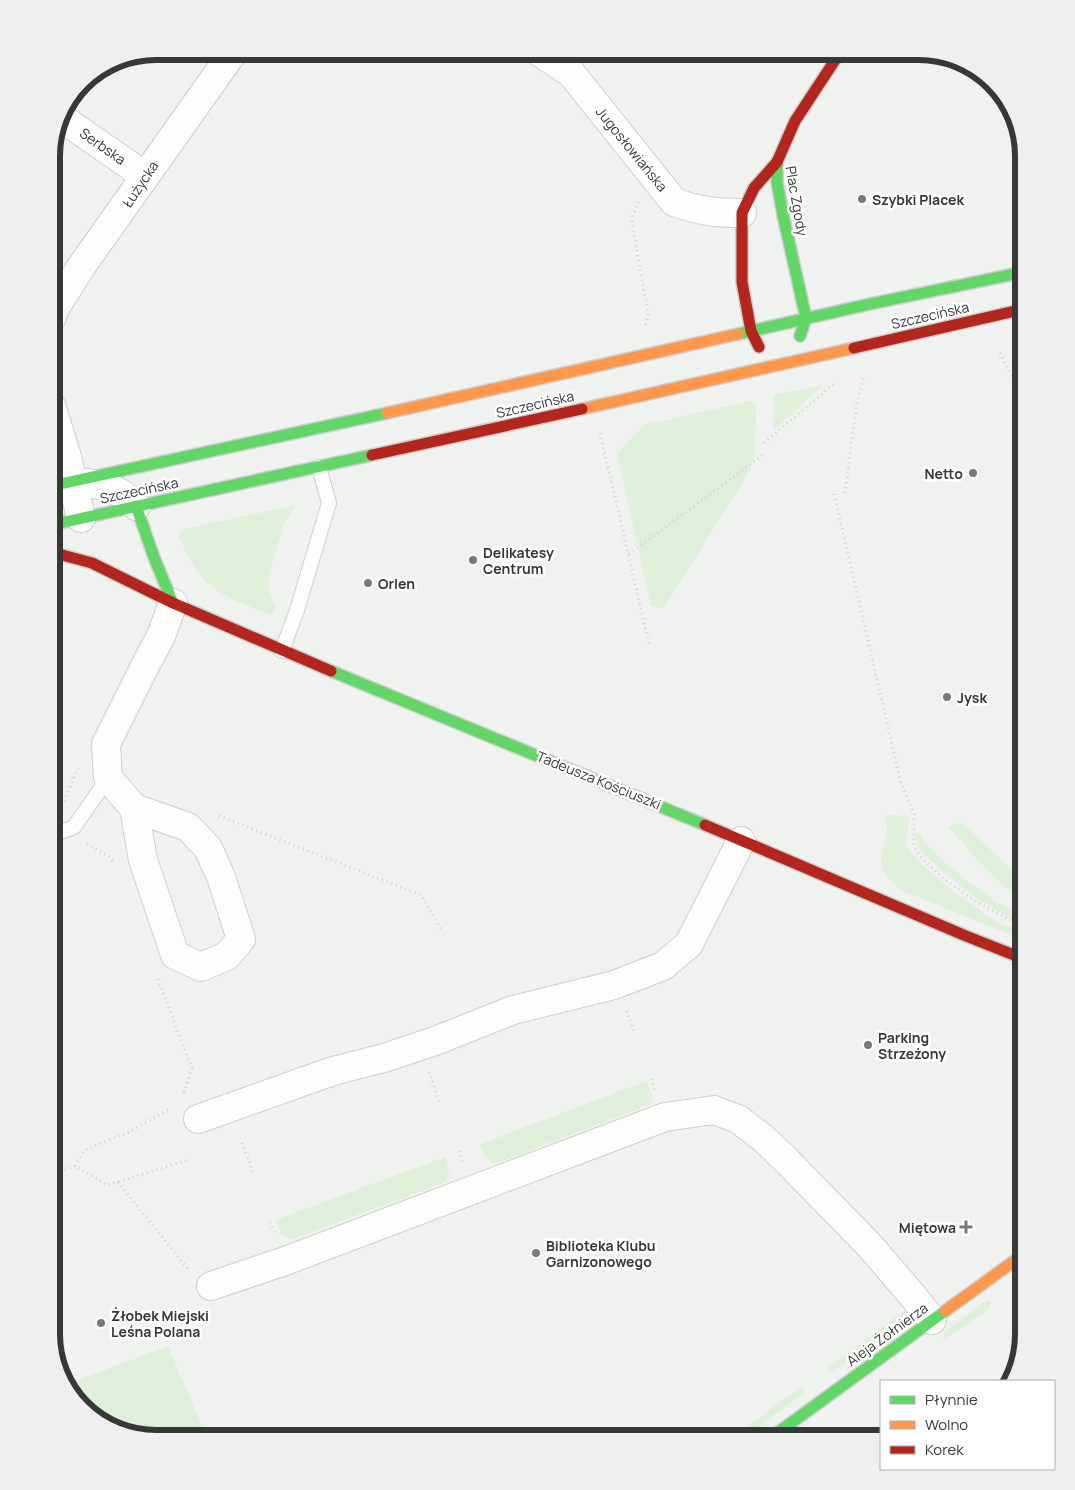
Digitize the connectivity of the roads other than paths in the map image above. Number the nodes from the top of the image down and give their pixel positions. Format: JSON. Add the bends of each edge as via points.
{"nodes":[{"id":1,"x":228,"y":60,"type":"edge"},
{"id":2,"x":552,"y":60,"type":"edge"},
{"id":3,"x":835,"y":60,"type":"edge"},
{"id":4,"x":66,"y":121,"type":"edge"},
{"id":5,"x":777,"y":162,"type":"junction"},
{"id":6,"x":145,"y":176,"type":"junction"},
{"id":7,"x":742,"y":213,"type":"junction"},
{"id":8,"x":1015,"y":274,"type":"edge"},
{"id":9,"x":60,"y":300,"type":"edge"},
{"id":10,"x":1015,"y":311,"type":"edge"},
{"id":11,"x":806,"y":318,"type":"junction"},
{"id":12,"x":751,"y":331,"type":"junction"},
{"id":13,"x":777,"y":366,"type":"junction"},
{"id":14,"x":319,"y":467,"type":"junction"},
{"id":15,"x":60,"y":468,"type":"edge"},
{"id":16,"x":62,"y":484,"type":"edge"},
{"id":17,"x":136,"y":506,"type":"junction"},
{"id":18,"x":82,"y":523,"type":"junction"},
{"id":19,"x":60,"y":524,"type":"edge"},
{"id":20,"x":88,"y":546,"type":"dead end"},
{"id":21,"x":60,"y":554,"type":"edge"},
{"id":22,"x":92,"y":563,"type":"junction"},
{"id":23,"x":173,"y":603,"type":"junction"},
{"id":24,"x":282,"y":651,"type":"junction"},
{"id":25,"x":108,"y":778,"type":"junction"},
{"id":26,"x":134,"y":808,"type":"junction"},
{"id":27,"x":60,"y":832,"type":"edge"},
{"id":28,"x":741,"y":841,"type":"junction"},
{"id":29,"x":1015,"y":955,"type":"edge"},
{"id":30,"x":189,"y":1111,"type":"road end"},
{"id":31,"x":1015,"y":1264,"type":"edge"},
{"id":32,"x":212,"y":1286,"type":"road end"},
{"id":33,"x":932,"y":1320,"type":"junction"},
{"id":34,"x":781,"y":1430,"type":"edge"}],
"edges":[{"from":1,"to":6,"type":"street","name":"Łużycka"},
{"from":2,"to":7,"type":"street","name":"Jugosłowiańska","via":[[571,73],[674,202],[715,213]]},
{"from":3,"to":5,"type":"street","via":[[795,120]]},
{"from":4,"to":6,"type":"street","name":"Serbska"},
{"from":5,"to":7,"type":"street","name":"Plac Zgody","via":[[754,188]]},
{"from":5,"to":11,"type":"street","name":"Plac Zgody","via":[[783,215]]},
{"from":6,"to":9,"type":"street","name":"Łużycka"},
{"from":7,"to":12,"type":"street","name":"Plac Zgody","via":[[742,282]]},
{"from":8,"to":11,"type":"street","name":"Szczecińska"},
{"from":10,"to":13,"type":"street","name":"Szczecińska"},
{"from":11,"to":12,"type":"street","name":"Szczecińska"},
{"from":11,"to":13,"type":"street","via":[[801,335]]},
{"from":12,"to":13,"type":"street","name":"Plac Zgody","via":[[760,350]]},
{"from":12,"to":16,"type":"street","name":"Szczecińska"},
{"from":13,"to":14,"type":"street","name":"Szczecińska"},
{"from":14,"to":17,"type":"street","name":"Szczecińska"},
{"from":14,"to":24,"type":"lane","via":[[329,503]]},
{"from":15,"to":16,"type":"street"},
{"from":16,"to":17,"type":"street","via":[[94,484],[113,489]]},
{"from":16,"to":18,"type":"street"},
{"from":17,"to":18,"type":"street","name":"Szczecińska"},
{"from":17,"to":23,"type":"street"},
{"from":18,"to":19,"type":"street","name":"Szczecińska"},
{"from":20,"to":22,"type":"street"},
{"from":21,"to":22,"type":"street","name":"Tadeusza Kościuszki"},
{"from":22,"to":23,"type":"street","name":"Tadeusza Kościuszki"},
{"from":23,"to":24,"type":"street","name":"Tadeusza Kościuszki"},
{"from":23,"to":25,"type":"street","via":[[162,636],[106,744]]},
{"from":24,"to":28,"type":"street","name":"Tadeusza Kościuszki"},
{"from":25,"to":26,"type":"street"},
{"from":25,"to":27,"type":"lane","via":[[74,827]]},
{"from":26,"to":26,"type":"street","via":[[188,827],[208,848],[241,939],[227,956],[201,967],[175,955],[143,860]]},
{"from":28,"to":29,"type":"street","name":"Tadeusza Kościuszki"},
{"from":28,"to":30,"type":"street","via":[[690,944],[663,966],[614,985],[513,1010],[384,1058]]},
{"from":31,"to":33,"type":"street","name":"Aleja Żołnierza"},
{"from":32,"to":33,"type":"street","via":[[666,1117],[714,1110],[738,1119],[784,1158],[870,1246]]},
{"from":33,"to":34,"type":"street","name":"Aleja Żołnierza"}]}
